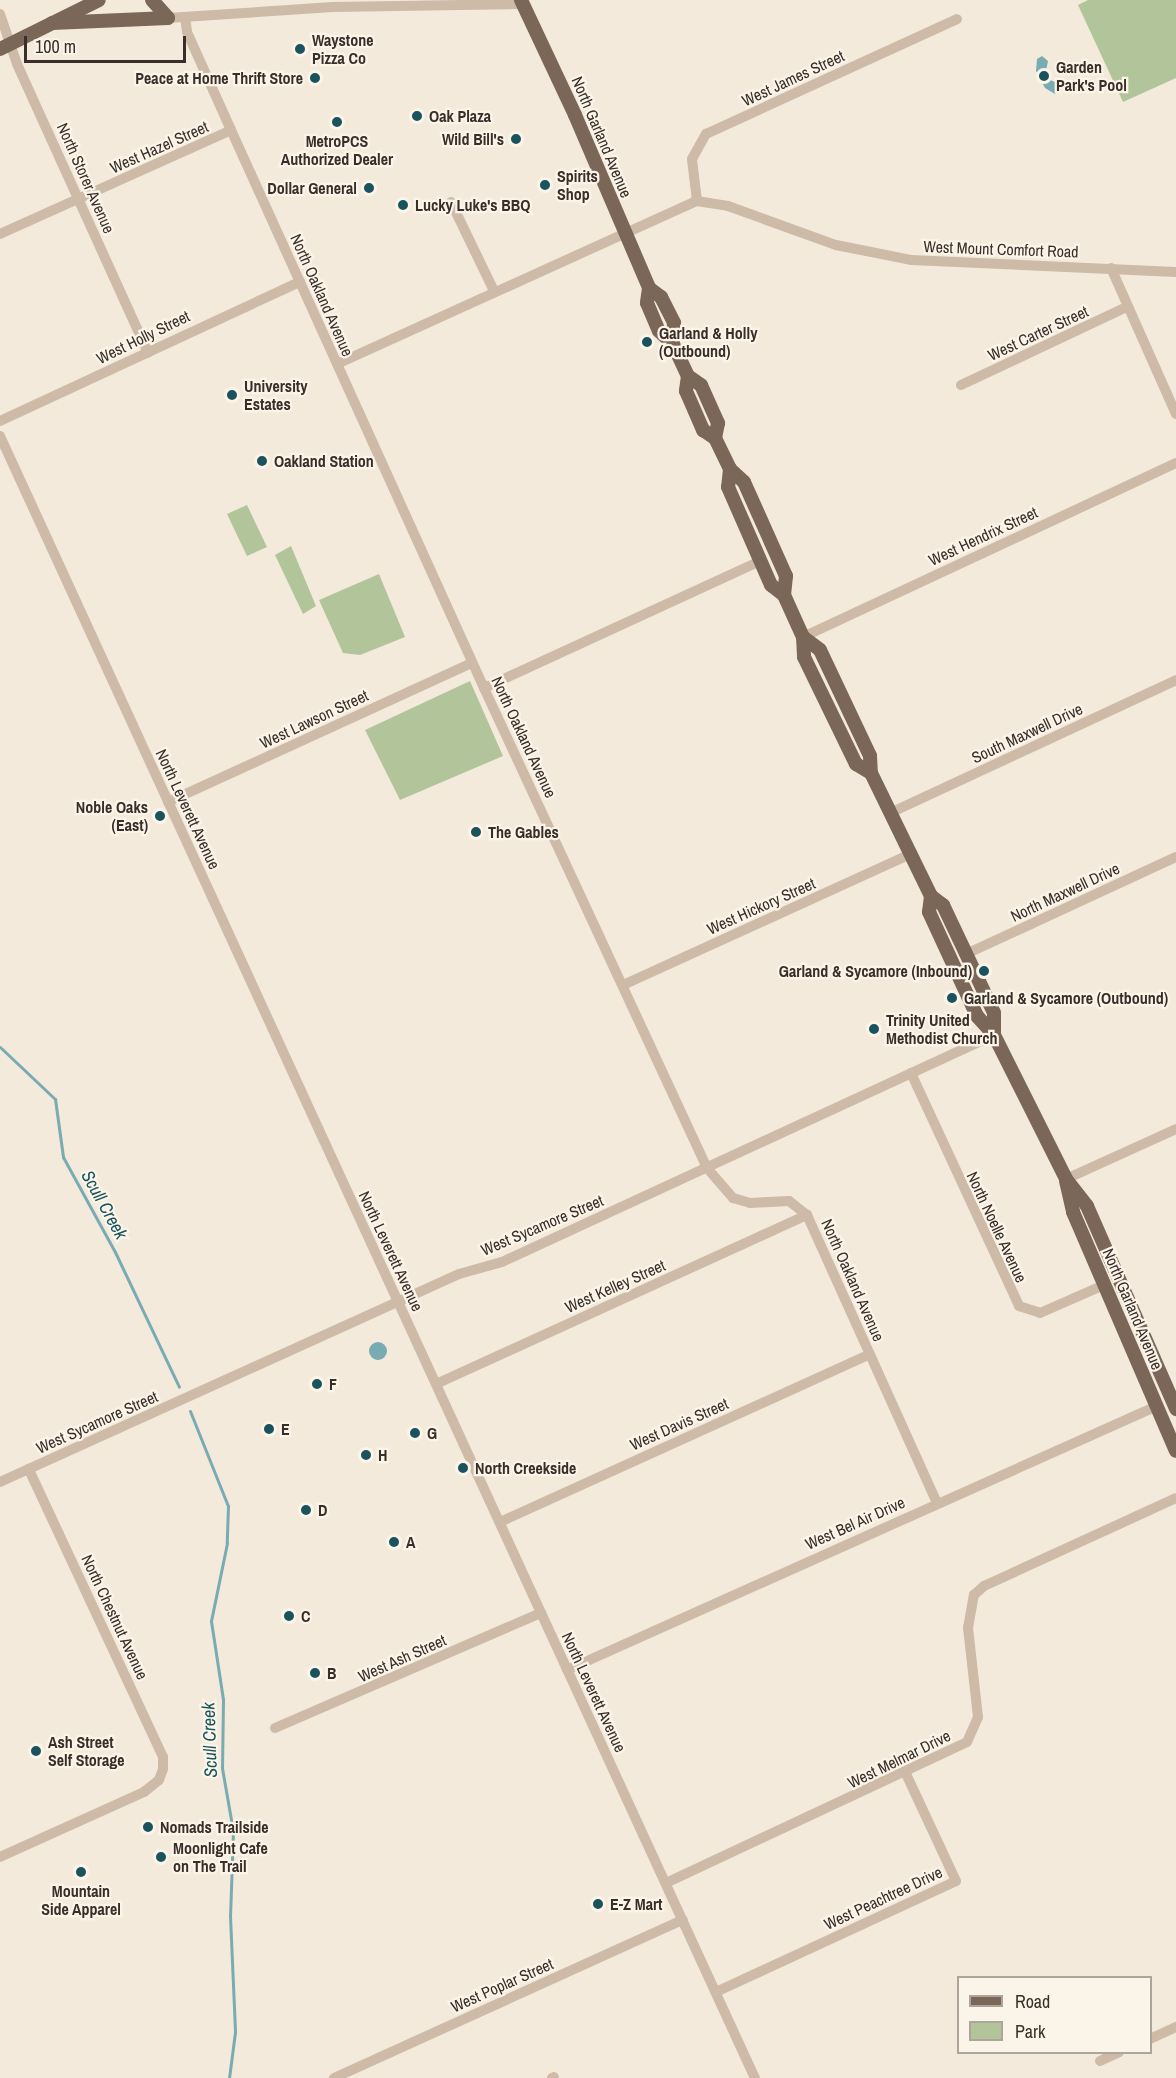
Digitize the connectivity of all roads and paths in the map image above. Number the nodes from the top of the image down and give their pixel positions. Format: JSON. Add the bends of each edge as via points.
{"nodes":[{"id":1,"x":99,"y":0,"type":"edge"},
{"id":2,"x":152,"y":0,"type":"edge"},
{"id":3,"x":522,"y":2,"type":"edge"},
{"id":4,"x":331,"y":4,"type":"edge"},
{"id":5,"x":0,"y":14,"type":"edge"},
{"id":6,"x":185,"y":17,"type":"junction"},
{"id":7,"x":168,"y":18,"type":"junction"},
{"id":8,"x":957,"y":19,"type":"dead end"},
{"id":9,"x":52,"y":23,"type":"junction"},
{"id":10,"x":5,"y":46,"type":"edge"},
{"id":11,"x":231,"y":130,"type":"junction"},
{"id":12,"x":80,"y":199,"type":"junction"},
{"id":13,"x":698,"y":201,"type":"junction"},
{"id":14,"x":451,"y":202,"type":"dead end"},
{"id":15,"x":0,"y":234,"type":"edge"},
{"id":16,"x":626,"y":234,"type":"junction"},
{"id":17,"x":1111,"y":268,"type":"junction"},
{"id":18,"x":1176,"y":272,"type":"edge"},
{"id":19,"x":300,"y":282,"type":"junction"},
{"id":20,"x":494,"y":291,"type":"junction"},
{"id":21,"x":1127,"y":307,"type":"junction"},
{"id":22,"x":148,"y":353,"type":"junction"},
{"id":23,"x":337,"y":364,"type":"junction"},
{"id":24,"x":961,"y":385,"type":"dead end"},
{"id":25,"x":1176,"y":414,"type":"edge"},
{"id":26,"x":0,"y":420,"type":"edge"},
{"id":27,"x":0,"y":436,"type":"edge"},
{"id":28,"x":1176,"y":463,"type":"edge"},
{"id":29,"x":730,"y":469,"type":"junction"},
{"id":30,"x":760,"y":561,"type":"junction"},
{"id":31,"x":784,"y":595,"type":"junction"},
{"id":32,"x":803,"y":637,"type":"junction"},
{"id":33,"x":472,"y":663,"type":"junction"},
{"id":34,"x":1176,"y":680,"type":"edge"},
{"id":35,"x":484,"y":688,"type":"junction"},
{"id":36,"x":168,"y":802,"type":"junction"},
{"id":37,"x":890,"y":813,"type":"junction"},
{"id":38,"x":911,"y":854,"type":"junction"},
{"id":39,"x":1176,"y":857,"type":"edge"},
{"id":40,"x":931,"y":896,"type":"junction"},
{"id":41,"x":966,"y":954,"type":"junction"},
{"id":42,"x":623,"y":985,"type":"junction"},
{"id":43,"x":994,"y":1035,"type":"junction"},
{"id":44,"x":911,"y":1073,"type":"junction"},
{"id":45,"x":1176,"y":1129,"type":"edge"},
{"id":46,"x":707,"y":1168,"type":"junction"},
{"id":47,"x":1066,"y":1179,"type":"junction"},
{"id":48,"x":807,"y":1215,"type":"junction"},
{"id":49,"x":1106,"y":1284,"type":"junction"},
{"id":50,"x":397,"y":1302,"type":"junction"},
{"id":51,"x":870,"y":1354,"type":"junction"},
{"id":52,"x":436,"y":1384,"type":"junction"},
{"id":53,"x":1157,"y":1406,"type":"junction"},
{"id":54,"x":1176,"y":1409,"type":"edge"},
{"id":55,"x":1176,"y":1451,"type":"edge"},
{"id":56,"x":29,"y":1469,"type":"junction"},
{"id":57,"x":0,"y":1482,"type":"edge"},
{"id":58,"x":1176,"y":1498,"type":"edge"},
{"id":59,"x":937,"y":1503,"type":"junction"},
{"id":60,"x":500,"y":1522,"type":"junction"},
{"id":61,"x":541,"y":1613,"type":"junction"},
{"id":62,"x":567,"y":1670,"type":"junction"},
{"id":63,"x":275,"y":1728,"type":"dead end"},
{"id":64,"x":906,"y":1774,"type":"junction"},
{"id":65,"x":0,"y":1857,"type":"edge"},
{"id":66,"x":666,"y":1883,"type":"junction"},
{"id":67,"x":683,"y":1920,"type":"junction"},
{"id":68,"x":716,"y":1992,"type":"junction"},
{"id":69,"x":1176,"y":2027,"type":"edge"},
{"id":70,"x":1152,"y":2037,"type":"edge"},
{"id":71,"x":1115,"y":2054,"type":"edge"},
{"id":72,"x":1100,"y":2061,"type":"dead end"},
{"id":73,"x":334,"y":2078,"type":"edge"},
{"id":74,"x":755,"y":2078,"type":"edge"}],
"edges":[{"from":1,"to":9,"type":"main road"},
{"from":2,"to":7,"type":"main road"},
{"from":3,"to":4,"type":"street"},
{"from":3,"to":16,"type":"main road","name":"North Garland Avenue"},
{"from":4,"to":6,"type":"street"},
{"from":5,"to":10,"type":"street","name":"North Storer Avenue"},
{"from":6,"to":7,"type":"street"},
{"from":6,"to":11,"type":"street","name":"North Oakland Avenue","via":[[187,32]]},
{"from":7,"to":9,"type":"main road"},
{"from":8,"to":13,"type":"street","name":"West James Street","via":[[706,134],[692,159]]},
{"from":9,"to":10,"type":"main road"},
{"from":10,"to":12,"type":"street","name":"North Storer Avenue"},
{"from":11,"to":12,"type":"street","name":"West Hazel Street"},
{"from":11,"to":19,"type":"street","name":"North Oakland Avenue"},
{"from":12,"to":15,"type":"street","name":"West Hazel Street"},
{"from":12,"to":22,"type":"street","name":"North Storer Avenue"},
{"from":13,"to":16,"type":"street"},
{"from":13,"to":17,"type":"street","name":"West Mount Comfort Road","via":[[728,206],[795,234],[885,255],[963,264]]},
{"from":14,"to":20,"type":"street"},
{"from":16,"to":20,"type":"street"},
{"from":16,"to":29,"type":"main road","name":"North Garland Avenue","via":[[649,288],[647,303],[659,331],[673,344],[688,376],[701,385],[718,423],[715,438]]},
{"from":17,"to":18,"type":"street","name":"West Mount Comfort Road"},
{"from":17,"to":21,"type":"street"},
{"from":19,"to":22,"type":"street","name":"West Holly Street"},
{"from":19,"to":23,"type":"street","name":"North Oakland Avenue"},
{"from":20,"to":23,"type":"street"},
{"from":21,"to":24,"type":"street","name":"West Carter Street"},
{"from":21,"to":25,"type":"street"},
{"from":22,"to":26,"type":"street","name":"West Holly Street"},
{"from":23,"to":33,"type":"street","name":"North Oakland Avenue"},
{"from":27,"to":36,"type":"street","name":"North Leverett Avenue"},
{"from":28,"to":32,"type":"street","name":"West Hendrix Street"},
{"from":29,"to":30,"type":"main road","name":"North Garland Avenue","via":[[728,488]]},
{"from":29,"to":31,"type":"main road","name":"North Garland Avenue","via":[[744,482],[786,576]]},
{"from":30,"to":31,"type":"main road","name":"North Garland Avenue","via":[[771,585]]},
{"from":30,"to":35,"type":"street"},
{"from":31,"to":32,"type":"main road","name":"North Garland Avenue"},
{"from":32,"to":37,"type":"main road","name":"North Garland Avenue","via":[[820,650],[870,756],[871,774]]},
{"from":33,"to":35,"type":"street","name":"North Oakland Avenue"},
{"from":33,"to":36,"type":"street","name":"West Lawson Street"},
{"from":34,"to":37,"type":"street","name":"South Maxwell Drive"},
{"from":35,"to":42,"type":"street","name":"North Oakland Avenue"},
{"from":36,"to":50,"type":"street","name":"North Leverett Avenue"},
{"from":37,"to":38,"type":"main road","name":"North Garland Avenue"},
{"from":38,"to":40,"type":"main road","name":"North Garland Avenue"},
{"from":38,"to":42,"type":"street","name":"West Hickory Street"},
{"from":39,"to":41,"type":"street","name":"North Maxwell Drive"},
{"from":40,"to":41,"type":"main road","name":"North Garland Avenue","via":[[943,905]]},
{"from":40,"to":43,"type":"main road","name":"North Garland Avenue","via":[[929,912],[938,932],[979,1020]]},
{"from":41,"to":43,"type":"main road","name":"North Garland Avenue","via":[[994,1013]]},
{"from":42,"to":46,"type":"street","name":"North Oakland Avenue"},
{"from":43,"to":44,"type":"street","name":"West Sycamore Street"},
{"from":43,"to":47,"type":"main road","name":"North Garland Avenue"},
{"from":44,"to":46,"type":"street","name":"West Sycamore Street"},
{"from":44,"to":49,"type":"street","name":"North Noelle Avenue","via":[[1015,1301],[1026,1310],[1040,1313]]},
{"from":45,"to":47,"type":"street"},
{"from":46,"to":48,"type":"street","name":"North Oakland Avenue","via":[[733,1198],[750,1203],[789,1200]]},
{"from":46,"to":50,"type":"street","name":"West Sycamore Street","via":[[502,1262],[459,1274]]},
{"from":47,"to":49,"type":"main road","name":"North Garland Avenue","via":[[1073,1212]]},
{"from":47,"to":54,"type":"main road","name":"North Garland Avenue","via":[[1087,1206]]},
{"from":48,"to":51,"type":"street","name":"North Oakland Avenue"},
{"from":48,"to":52,"type":"street","name":"West Kelley Street"},
{"from":49,"to":53,"type":"main road","name":"North Garland Avenue"},
{"from":50,"to":52,"type":"street","name":"North Leverett Avenue"},
{"from":50,"to":56,"type":"street","name":"West Sycamore Street"},
{"from":51,"to":59,"type":"street","name":"North Oakland Avenue"},
{"from":51,"to":60,"type":"street","name":"West Davis Street"},
{"from":52,"to":60,"type":"street","name":"North Leverett Avenue"},
{"from":53,"to":55,"type":"main road","name":"North Garland Avenue"},
{"from":53,"to":59,"type":"street","name":"West Bel Air Drive"},
{"from":56,"to":57,"type":"street","name":"West Sycamore Street"},
{"from":56,"to":65,"type":"street","name":"North Chestnut Avenue","via":[[163,1757],[159,1779],[144,1792]]},
{"from":58,"to":64,"type":"street","name":"West Melmar Drive","via":[[984,1586],[974,1595],[968,1628],[978,1717],[967,1742]]},
{"from":59,"to":62,"type":"street","name":"West Bel Air Drive"},
{"from":60,"to":61,"type":"street","name":"North Leverett Avenue"},
{"from":61,"to":62,"type":"street","name":"North Leverett Avenue"},
{"from":61,"to":63,"type":"street","name":"West Ash Street"},
{"from":62,"to":66,"type":"street","name":"North Leverett Avenue"},
{"from":64,"to":66,"type":"street","name":"West Melmar Drive"},
{"from":64,"to":68,"type":"street","name":"West Peachtree Drive","via":[[956,1881]]},
{"from":66,"to":67,"type":"street","name":"North Leverett Avenue"},
{"from":67,"to":68,"type":"street","name":"North Leverett Avenue"},
{"from":67,"to":73,"type":"street","name":"West Poplar Street"},
{"from":68,"to":74,"type":"street","name":"North Leverett Avenue"},
{"from":69,"to":70,"type":"street"},
{"from":71,"to":72,"type":"street"}]}
